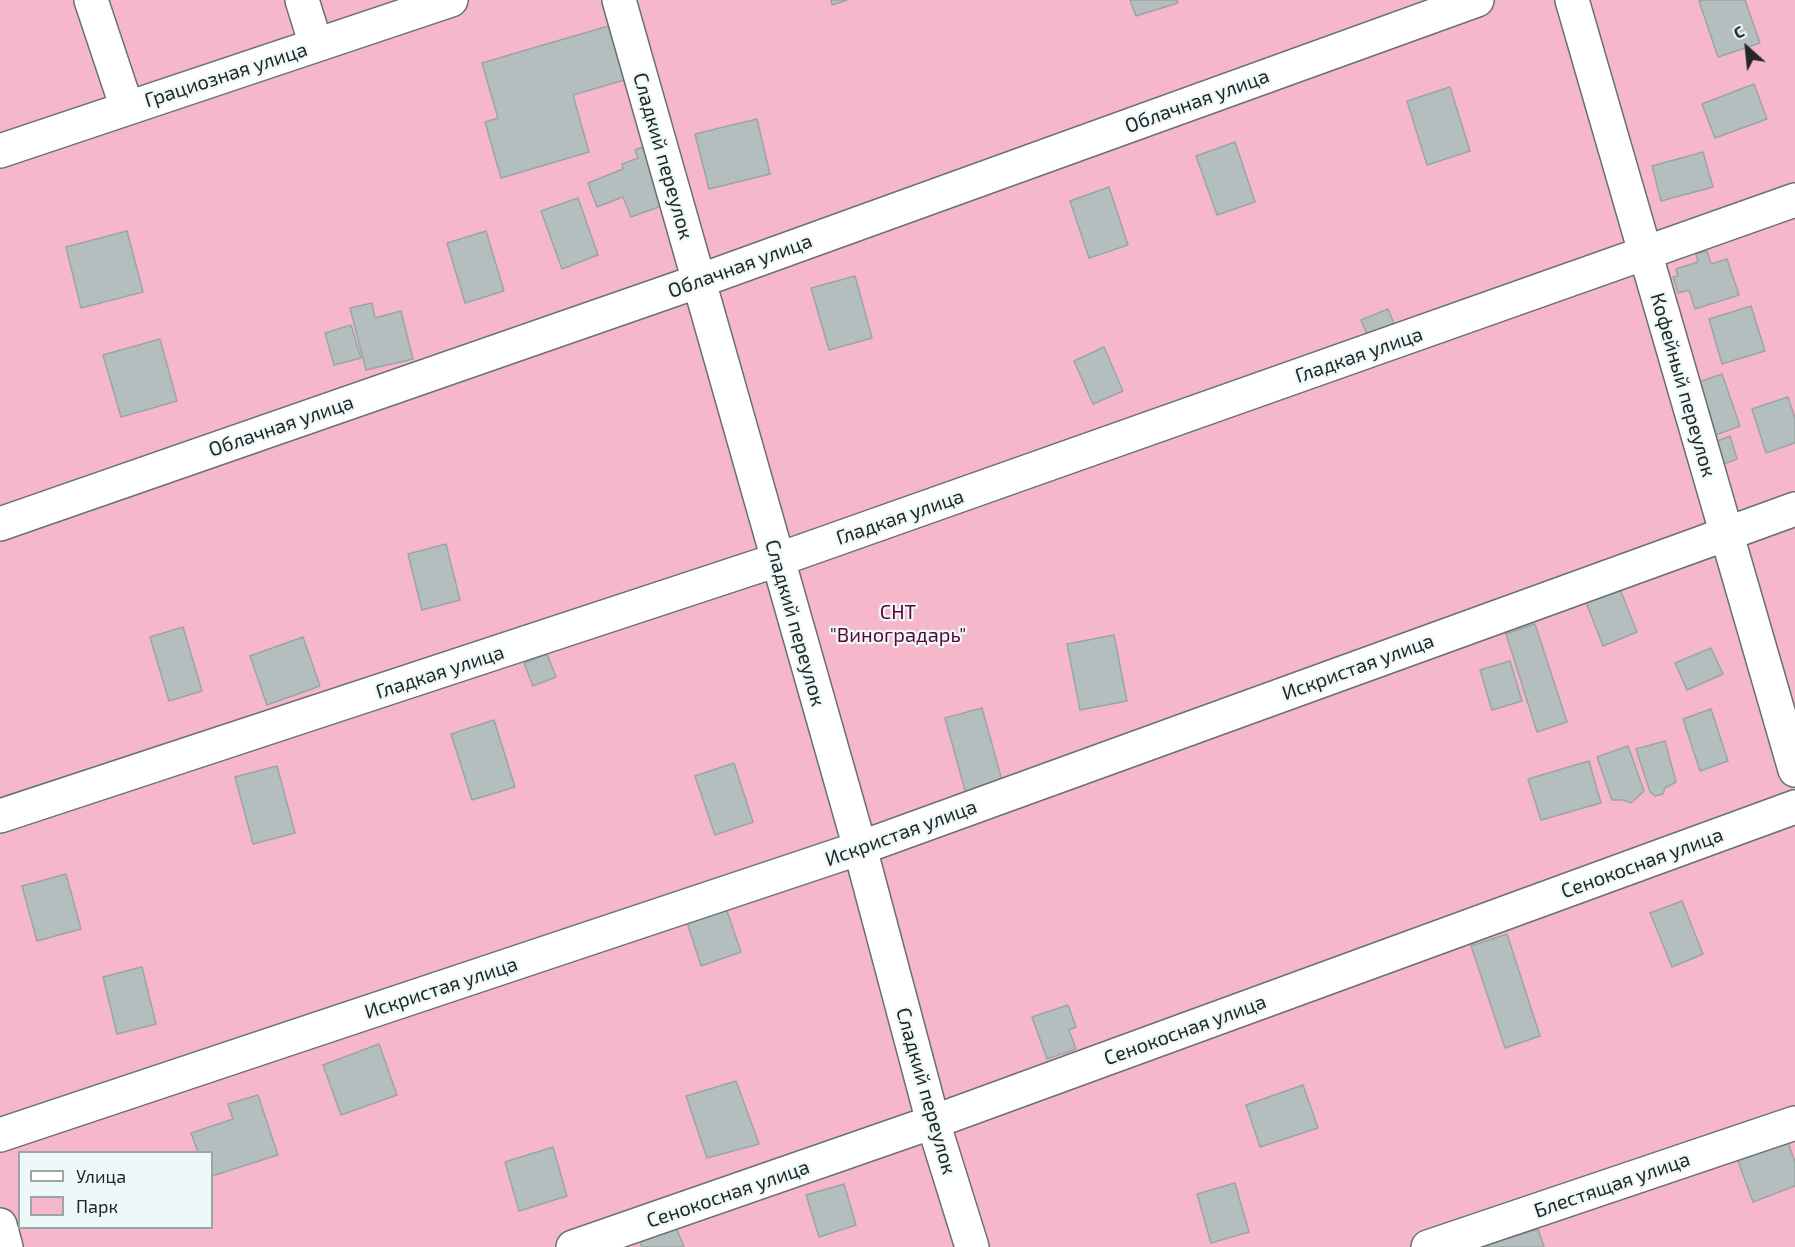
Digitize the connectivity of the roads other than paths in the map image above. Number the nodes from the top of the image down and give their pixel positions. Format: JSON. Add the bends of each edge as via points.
{"nodes":[{"id":1,"x":91,"y":0,"type":"edge"},
{"id":2,"x":302,"y":0,"type":"edge"},
{"id":3,"x":451,"y":0,"type":"edge"},
{"id":4,"x":619,"y":0,"type":"edge"},
{"id":5,"x":1477,"y":0,"type":"edge"},
{"id":6,"x":1572,"y":0,"type":"edge"},
{"id":7,"x":316,"y":45,"type":"junction"},
{"id":8,"x":127,"y":108,"type":"junction"},
{"id":9,"x":0,"y":151,"type":"edge"},
{"id":10,"x":1795,"y":200,"type":"edge"},
{"id":11,"x":1644,"y":254,"type":"junction"},
{"id":12,"x":699,"y":281,"type":"junction"},
{"id":13,"x":1795,"y":509,"type":"edge"},
{"id":14,"x":0,"y":524,"type":"edge"},
{"id":15,"x":1727,"y":534,"type":"junction"},
{"id":16,"x":777,"y":560,"type":"junction"},
{"id":17,"x":1795,"y":770,"type":"edge"},
{"id":18,"x":1795,"y":807,"type":"edge"},
{"id":19,"x":0,"y":816,"type":"edge"},
{"id":20,"x":860,"y":848,"type":"junction"},
{"id":21,"x":933,"y":1122,"type":"junction"},
{"id":22,"x":1795,"y":1124,"type":"edge"},
{"id":23,"x":0,"y":1135,"type":"edge"},
{"id":24,"x":0,"y":1225,"type":"edge"},
{"id":25,"x":6,"y":1247,"type":"edge"},
{"id":26,"x":573,"y":1247,"type":"edge"},
{"id":27,"x":972,"y":1247,"type":"edge"},
{"id":28,"x":1428,"y":1247,"type":"edge"}],
"edges":[{"from":1,"to":8,"type":"street"},
{"from":2,"to":7,"type":"street"},
{"from":3,"to":7,"type":"street","name":"Грациозная улица"},
{"from":4,"to":12,"type":"street","name":"Сладкий переулок"},
{"from":5,"to":12,"type":"street","name":"Облачная улица"},
{"from":6,"to":11,"type":"street","name":"Кофейный переулок"},
{"from":7,"to":8,"type":"street","name":"Грациозная улица"},
{"from":8,"to":9,"type":"street","name":"Грациозная улица"},
{"from":10,"to":11,"type":"street","name":"Гладкая улица"},
{"from":11,"to":15,"type":"street","name":"Кофейный переулок"},
{"from":11,"to":16,"type":"street","name":"Гладкая улица"},
{"from":12,"to":14,"type":"street","name":"Облачная улица"},
{"from":12,"to":16,"type":"street","name":"Сладкий переулок"},
{"from":13,"to":15,"type":"street","name":"Искристая улица"},
{"from":15,"to":17,"type":"street","name":"Кофейный переулок"},
{"from":15,"to":20,"type":"street","name":"Искристая улица"},
{"from":16,"to":19,"type":"street","name":"Гладкая улица"},
{"from":16,"to":20,"type":"street","name":"Сладкий переулок"},
{"from":18,"to":21,"type":"street","name":"Сенокосная улица"},
{"from":20,"to":21,"type":"street","name":"Сладкий переулок"},
{"from":20,"to":23,"type":"street","name":"Искристая улица"},
{"from":21,"to":26,"type":"street","name":"Сенокосная улица"},
{"from":21,"to":27,"type":"street","name":"Сладкий переулок"},
{"from":22,"to":28,"type":"street","name":"Блестящая улица"},
{"from":24,"to":25,"type":"street"}]}
